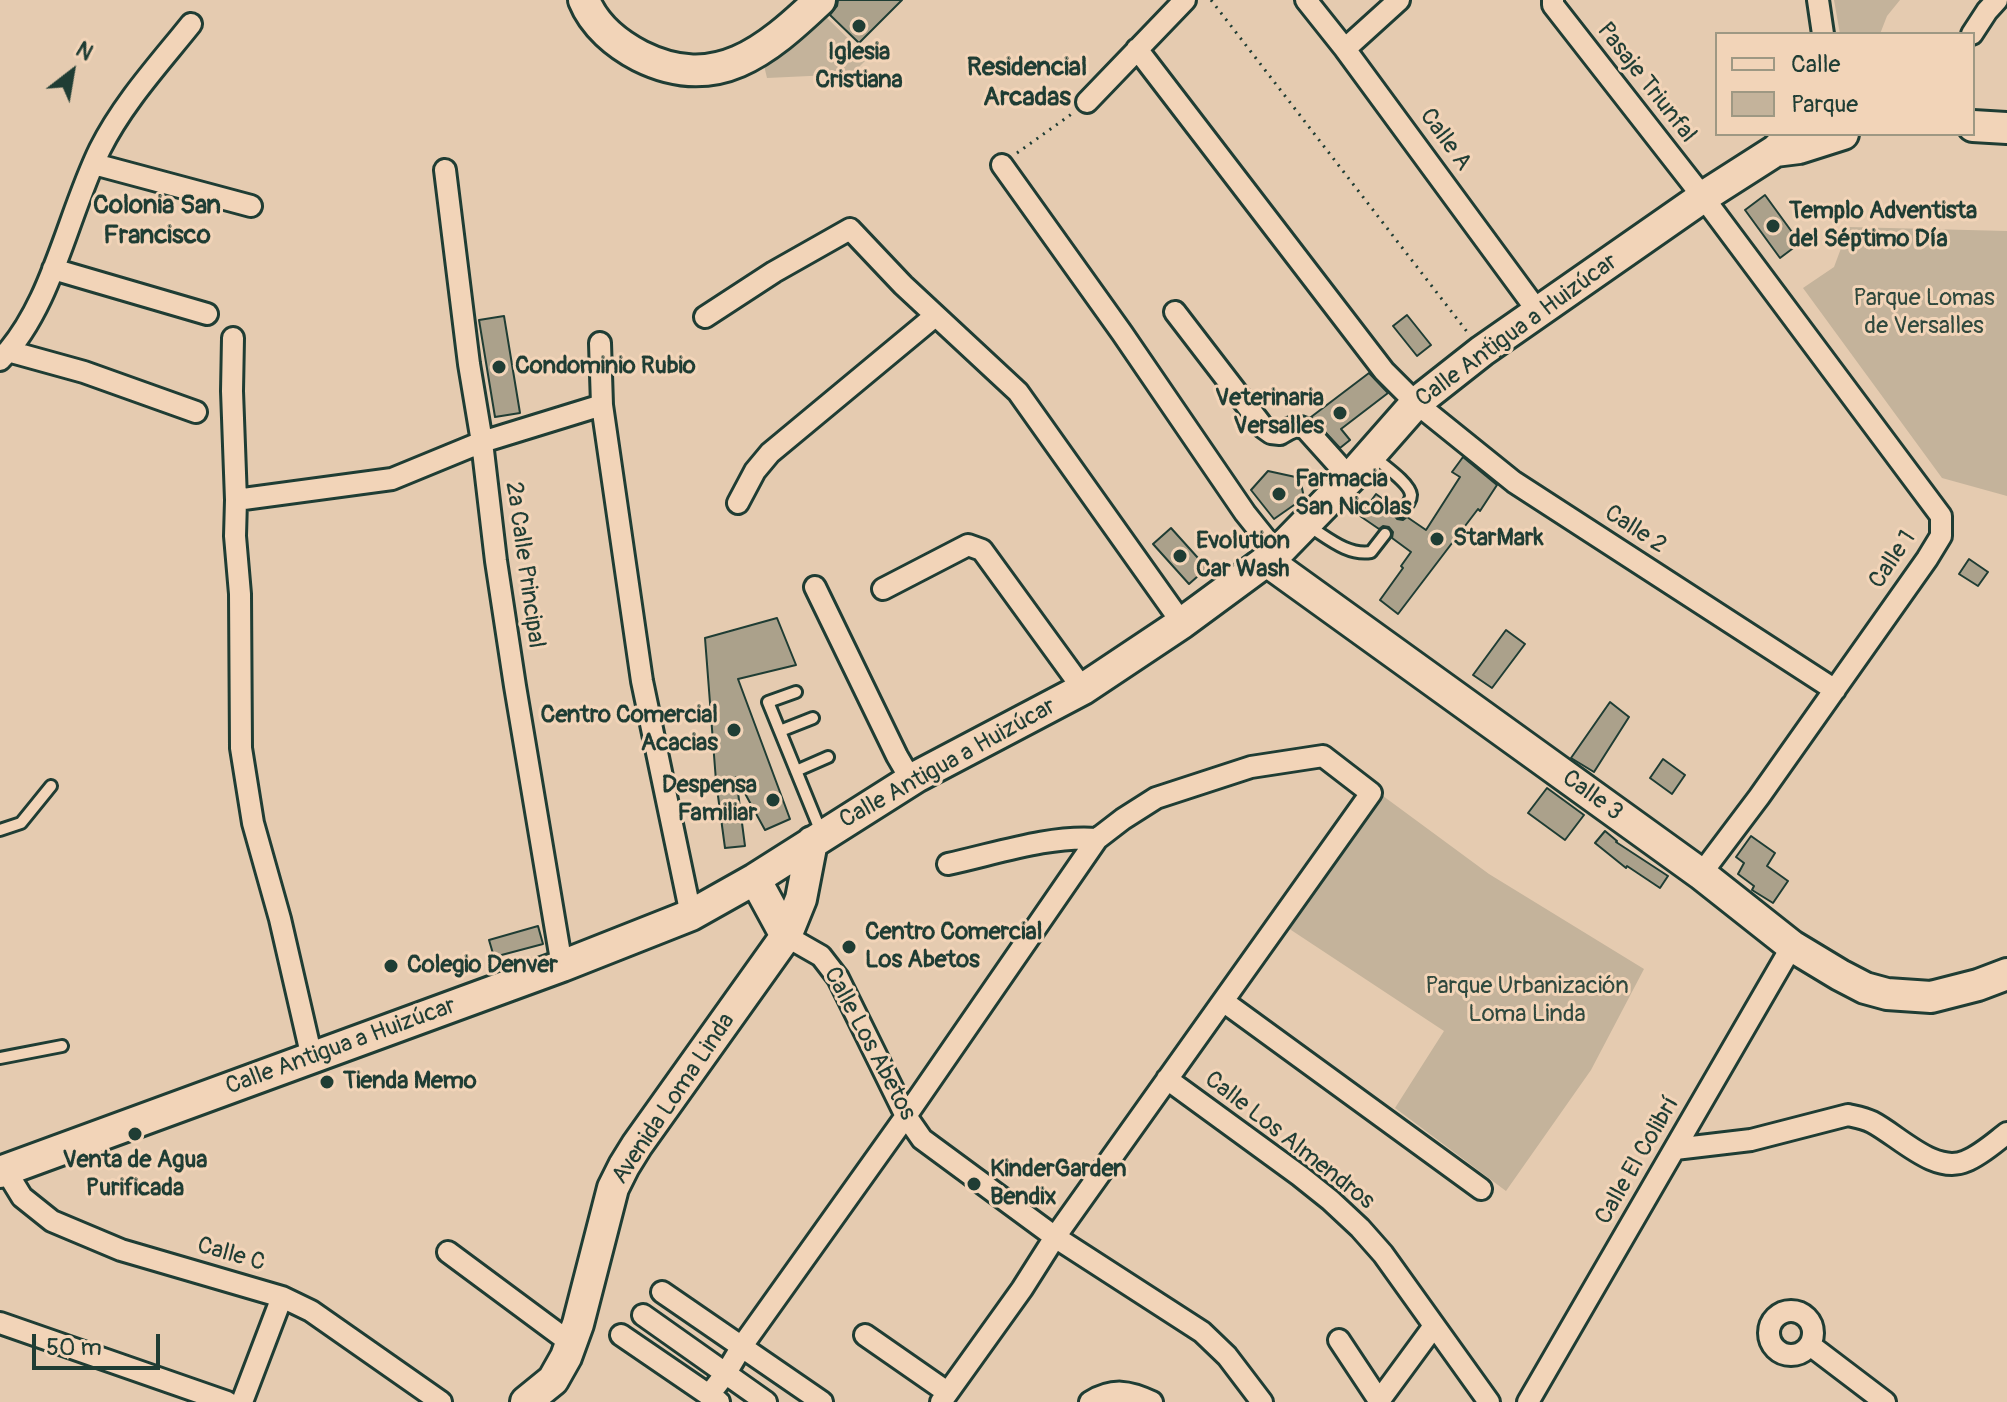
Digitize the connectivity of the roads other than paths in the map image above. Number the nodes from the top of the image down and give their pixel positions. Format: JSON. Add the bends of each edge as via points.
{"nodes":[{"id":1,"x":584,"y":0,"type":"edge"},
{"id":2,"x":820,"y":0,"type":"edge"},
{"id":3,"x":1185,"y":0,"type":"edge"},
{"id":4,"x":1306,"y":0,"type":"edge"},
{"id":5,"x":1399,"y":0,"type":"edge"},
{"id":6,"x":1553,"y":0,"type":"edge"},
{"id":7,"x":1818,"y":0,"type":"edge"},
{"id":8,"x":1997,"y":0,"type":"edge"},
{"id":9,"x":191,"y":24,"type":"dead end"},
{"id":10,"x":1823,"y":32,"type":"edge"},
{"id":11,"x":1973,"y":32,"type":"edge"},
{"id":12,"x":1137,"y":49,"type":"junction"},
{"id":13,"x":1345,"y":49,"type":"junction"},
{"id":14,"x":1087,"y":102,"type":"road end"},
{"id":15,"x":1975,"y":112,"type":"edge"},
{"id":16,"x":2007,"y":114,"type":"edge"},
{"id":17,"x":1975,"y":126,"type":"edge"},
{"id":18,"x":2007,"y":128,"type":"edge"},
{"id":19,"x":1837,"y":136,"type":"edge"},
{"id":20,"x":1784,"y":142,"type":"edge"},
{"id":21,"x":94,"y":164,"type":"junction"},
{"id":22,"x":1002,"y":165,"type":"road end"},
{"id":23,"x":445,"y":170,"type":"dead end"},
{"id":24,"x":1703,"y":197,"type":"junction"},
{"id":25,"x":251,"y":206,"type":"dead end"},
{"id":26,"x":53,"y":269,"type":"junction"},
{"id":27,"x":1175,"y":312,"type":"dead end"},
{"id":28,"x":1539,"y":313,"type":"junction"},
{"id":29,"x":207,"y":314,"type":"dead end"},
{"id":30,"x":935,"y":316,"type":"junction"},
{"id":31,"x":705,"y":317,"type":"dead end"},
{"id":32,"x":233,"y":338,"type":"dead end"},
{"id":33,"x":600,"y":343,"type":"dead end"},
{"id":34,"x":4,"y":356,"type":"edge"},
{"id":35,"x":1416,"y":403,"type":"junction"},
{"id":36,"x":602,"y":405,"type":"junction"},
{"id":37,"x":196,"y":412,"type":"dead end"},
{"id":38,"x":482,"y":442,"type":"junction"},
{"id":39,"x":1371,"y":454,"type":"junction"},
{"id":40,"x":1350,"y":478,"type":"junction"},
{"id":41,"x":236,"y":500,"type":"junction"},
{"id":42,"x":738,"y":503,"type":"dead end"},
{"id":43,"x":1401,"y":512,"type":"dead end"},
{"id":44,"x":1306,"y":524,"type":"junction"},
{"id":45,"x":1385,"y":534,"type":"dead end"},
{"id":46,"x":1272,"y":557,"type":"junction"},
{"id":47,"x":815,"y":587,"type":"dead end"},
{"id":48,"x":883,"y":589,"type":"dead end"},
{"id":49,"x":1182,"y":623,"type":"junction"},
{"id":50,"x":1083,"y":689,"type":"junction"},
{"id":51,"x":1835,"y":690,"type":"junction"},
{"id":52,"x":796,"y":692,"type":"dead end"},
{"id":53,"x":813,"y":718,"type":"dead end"},
{"id":54,"x":780,"y":731,"type":"junction"},
{"id":55,"x":828,"y":757,"type":"dead end"},
{"id":56,"x":796,"y":771,"type":"junction"},
{"id":57,"x":911,"y":780,"type":"junction"},
{"id":58,"x":51,"y":786,"type":"dead end"},
{"id":59,"x":0,"y":830,"type":"edge"},
{"id":60,"x":817,"y":838,"type":"junction"},
{"id":61,"x":1097,"y":839,"type":"junction"},
{"id":62,"x":948,"y":864,"type":"dead end"},
{"id":63,"x":1701,"y":874,"type":"junction"},
{"id":64,"x":755,"y":879,"type":"junction"},
{"id":65,"x":691,"y":915,"type":"junction"},
{"id":66,"x":786,"y":936,"type":"junction"},
{"id":67,"x":1792,"y":946,"type":"junction"},
{"id":68,"x":562,"y":966,"type":"junction"},
{"id":69,"x":2007,"y":974,"type":"edge"},
{"id":70,"x":1223,"y":1001,"type":"junction"},
{"id":71,"x":62,"y":1046,"type":"dead end"},
{"id":72,"x":0,"y":1058,"type":"edge"},
{"id":73,"x":312,"y":1058,"type":"junction"},
{"id":74,"x":1167,"y":1079,"type":"junction"},
{"id":75,"x":906,"y":1116,"type":"junction"},
{"id":76,"x":2007,"y":1133,"type":"edge"},
{"id":77,"x":1675,"y":1149,"type":"junction"},
{"id":78,"x":3,"y":1172,"type":"edge"},
{"id":79,"x":1481,"y":1189,"type":"dead end"},
{"id":80,"x":1055,"y":1237,"type":"junction"},
{"id":81,"x":448,"y":1252,"type":"dead end"},
{"id":82,"x":662,"y":1292,"type":"dead end"},
{"id":83,"x":282,"y":1297,"type":"junction"},
{"id":84,"x":643,"y":1315,"type":"dead end"},
{"id":85,"x":0,"y":1323,"type":"edge"},
{"id":86,"x":1434,"y":1326,"type":"junction"},
{"id":87,"x":621,"y":1335,"type":"dead end"},
{"id":88,"x":865,"y":1335,"type":"dead end"},
{"id":89,"x":1339,"y":1340,"type":"dead end"},
{"id":90,"x":572,"y":1344,"type":"junction"},
{"id":91,"x":1810,"y":1345,"type":"dead end"},
{"id":92,"x":742,"y":1346,"type":"junction"},
{"id":93,"x":726,"y":1373,"type":"junction"},
{"id":94,"x":944,"y":1397,"type":"edge"},
{"id":95,"x":714,"y":1399,"type":"edge"},
{"id":96,"x":1379,"y":1401,"type":"edge"},
{"id":97,"x":227,"y":1402,"type":"edge"},
{"id":98,"x":242,"y":1402,"type":"edge"},
{"id":99,"x":441,"y":1402,"type":"edge"},
{"id":100,"x":526,"y":1402,"type":"edge"},
{"id":101,"x":766,"y":1402,"type":"edge"},
{"id":102,"x":822,"y":1402,"type":"edge"},
{"id":103,"x":1090,"y":1402,"type":"edge"},
{"id":104,"x":1152,"y":1402,"type":"edge"},
{"id":105,"x":1262,"y":1402,"type":"edge"},
{"id":106,"x":1489,"y":1402,"type":"edge"},
{"id":107,"x":1528,"y":1402,"type":"edge"},
{"id":108,"x":1885,"y":1402,"type":"edge"}],
"edges":[{"from":1,"to":2,"type":"main road","via":[[616,41],[649,60],[684,70],[719,67],[757,53]]},
{"from":3,"to":12,"type":"street"},
{"from":4,"to":13,"type":"street","name":"Calle A"},
{"from":5,"to":13,"type":"street"},
{"from":6,"to":24,"type":"street","name":"Pasaje Triunfal"},
{"from":7,"to":10,"type":"street"},
{"from":8,"to":11,"type":"street"},
{"from":9,"to":21,"type":"street","via":[[125,106]]},
{"from":12,"to":14,"type":"street"},
{"from":12,"to":35,"type":"street","name":"Calle 2","via":[[1384,371]]},
{"from":13,"to":28,"type":"street","name":"Calle A"},
{"from":15,"to":16,"type":"main road"},
{"from":17,"to":18,"type":"main road"},
{"from":19,"to":20,"type":"main road","name":"Calle Antigua a Huizúcar","via":[[1799,148]]},
{"from":20,"to":24,"type":"main road","name":"Calle Antigua a Huizúcar"},
{"from":21,"to":25,"type":"street"},
{"from":21,"to":26,"type":"street"},
{"from":22,"to":46,"type":"street"},
{"from":23,"to":38,"type":"street","name":"2a Calle Principal"},
{"from":24,"to":28,"type":"main road","name":"Calle Antigua a Huizúcar"},
{"from":24,"to":51,"type":"street","name":"Calle 1","via":[[1941,516],[1941,536],[1934,548]]},
{"from":26,"to":29,"type":"street"},
{"from":26,"to":34,"type":"street","via":[[20,337]]},
{"from":27,"to":40,"type":"street","via":[[1264,428],[1280,434],[1292,427],[1306,429]]},
{"from":28,"to":35,"type":"main road","name":"Calle Antigua a Huizúcar"},
{"from":30,"to":31,"type":"street","via":[[850,229]]},
{"from":30,"to":42,"type":"street","via":[[770,453]]},
{"from":30,"to":49,"type":"street","via":[[1018,392]]},
{"from":32,"to":41,"type":"street"},
{"from":33,"to":36,"type":"street"},
{"from":34,"to":37,"type":"street","via":[[84,372]]},
{"from":35,"to":39,"type":"main road","name":"Calle Antigua a Huizúcar"},
{"from":35,"to":51,"type":"street","name":"Calle 2","via":[[1514,482]]},
{"from":36,"to":38,"type":"street"},
{"from":36,"to":65,"type":"street","via":[[642,681]]},
{"from":38,"to":41,"type":"street","via":[[392,479]]},
{"from":38,"to":68,"type":"street","name":"2a Calle Principal","via":[[496,561]]},
{"from":39,"to":40,"type":"main road","name":"Calle Antigua a Huizúcar"},
{"from":39,"to":43,"type":"lane","via":[[1408,488],[1410,501]]},
{"from":40,"to":44,"type":"main road","name":"Calle Antigua a Huizúcar"},
{"from":41,"to":73,"type":"street","via":[[241,748],[253,823]]},
{"from":44,"to":45,"type":"lane","via":[[1357,553],[1371,552]]},
{"from":44,"to":46,"type":"main road","name":"Calle Antigua a Huizúcar"},
{"from":46,"to":49,"type":"main road","name":"Calle Antigua a Huizúcar"},
{"from":46,"to":63,"type":"main road","name":"Calle 3"},
{"from":47,"to":57,"type":"street"},
{"from":48,"to":50,"type":"street","via":[[968,545],[982,550]]},
{"from":49,"to":50,"type":"main road","name":"Calle Antigua a Huizúcar"},
{"from":50,"to":57,"type":"main road","name":"Calle Antigua a Huizúcar"},
{"from":51,"to":63,"type":"street","name":"Calle 1"},
{"from":52,"to":54,"type":"lane","via":[[768,702]]},
{"from":53,"to":54,"type":"lane"},
{"from":54,"to":56,"type":"lane"},
{"from":55,"to":56,"type":"lane"},
{"from":56,"to":60,"type":"lane"},
{"from":57,"to":60,"type":"main road","name":"Calle Antigua a Huizúcar"},
{"from":58,"to":59,"type":"lane","via":[[21,823]]},
{"from":60,"to":64,"type":"main road","name":"Calle Antigua a Huizúcar"},
{"from":60,"to":66,"type":"main road","name":"Avenida Loma Linda"},
{"from":61,"to":62,"type":"street","via":[[1059,839]]},
{"from":61,"to":70,"type":"street","via":[[1156,798],[1251,767],[1323,756],[1371,793]]},
{"from":61,"to":75,"type":"street"},
{"from":63,"to":67,"type":"main road","name":"Calle 3"},
{"from":64,"to":65,"type":"main road","name":"Calle Antigua a Huizúcar"},
{"from":64,"to":66,"type":"main road"},
{"from":65,"to":68,"type":"main road","name":"Calle Antigua a Huizúcar"},
{"from":66,"to":75,"type":"street","name":"Calle Los Abetos","via":[[821,956],[838,978]]},
{"from":66,"to":90,"type":"main road","name":"Avenida Loma Linda","via":[[624,1166],[613,1188]]},
{"from":67,"to":69,"type":"main road","name":"Calle 3","via":[[1865,988],[1887,994],[1931,997]]},
{"from":67,"to":77,"type":"street","name":"Calle El Colibrí"},
{"from":68,"to":73,"type":"main road","name":"Calle Antigua a Huizúcar"},
{"from":70,"to":74,"type":"street"},
{"from":70,"to":79,"type":"street"},
{"from":71,"to":72,"type":"lane"},
{"from":73,"to":78,"type":"main road","name":"Calle Antigua a Huizúcar"},
{"from":74,"to":80,"type":"street"},
{"from":74,"to":86,"type":"street","name":"Calle Los Almendros","via":[[1330,1200],[1383,1254]]},
{"from":75,"to":80,"type":"street","name":"Calle Los Abetos","via":[[922,1139]]},
{"from":75,"to":92,"type":"street"},
{"from":76,"to":77,"type":"street","via":[[1977,1156],[1951,1165],[1930,1159],[1872,1122],[1848,1115],[1751,1140]]},
{"from":77,"to":107,"type":"street","name":"Calle El Colibrí"},
{"from":78,"to":83,"type":"street","name":"Calle C","via":[[31,1206],[64,1227],[121,1250]]},
{"from":80,"to":94,"type":"street"},
{"from":80,"to":105,"type":"street","name":"Calle Los Abetos","via":[[1202,1332]]},
{"from":81,"to":90,"type":"street"},
{"from":82,"to":92,"type":"street"},
{"from":83,"to":98,"type":"street"},
{"from":83,"to":99,"type":"street","name":"Calle C","via":[[311,1311]]},
{"from":84,"to":93,"type":"street"},
{"from":85,"to":97,"type":"street"},
{"from":86,"to":96,"type":"street"},
{"from":86,"to":106,"type":"street","name":"Calle Los Almendros"},
{"from":87,"to":95,"type":"street"},
{"from":88,"to":94,"type":"street"},
{"from":89,"to":96,"type":"street"},
{"from":90,"to":100,"type":"main road","name":"Avenida Loma Linda","via":[[553,1380]]},
{"from":91,"to":108,"type":"street"},
{"from":92,"to":93,"type":"street"},
{"from":92,"to":102,"type":"street"},
{"from":93,"to":95,"type":"street"},
{"from":93,"to":101,"type":"street"},
{"from":103,"to":104,"type":"street","via":[[1115,1392]]}]}
